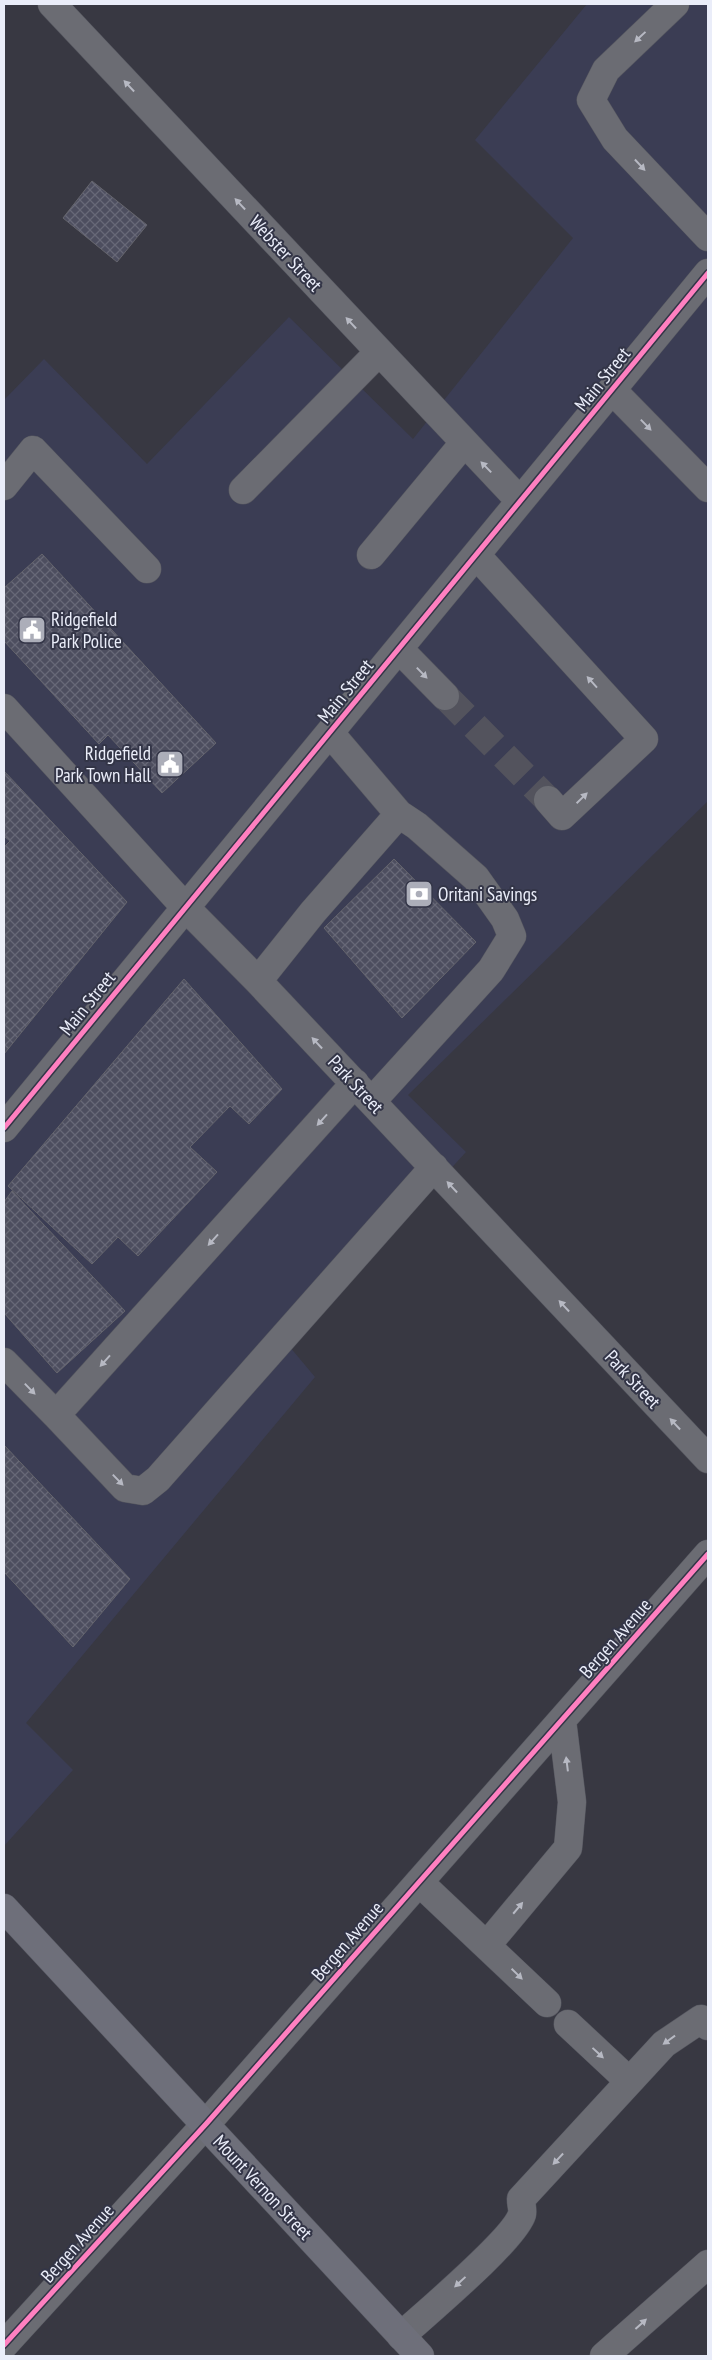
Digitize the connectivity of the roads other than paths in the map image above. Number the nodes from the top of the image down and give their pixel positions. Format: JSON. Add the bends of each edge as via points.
{"nodes":[{"id":1,"x":52,"y":4,"type":"edge"},
{"id":2,"x":675,"y":4,"type":"edge"},
{"id":3,"x":708,"y":237,"type":"edge"},
{"id":4,"x":708,"y":273,"type":"edge"},
{"id":5,"x":379,"y":352,"type":"junction"},
{"id":6,"x":612,"y":390,"type":"junction"},
{"id":7,"x":464,"y":443,"type":"junction"},
{"id":8,"x":4,"y":486,"type":"edge"},
{"id":9,"x":708,"y":488,"type":"edge"},
{"id":10,"x":243,"y":490,"type":"dead end"},
{"id":11,"x":520,"y":502,"type":"junction"},
{"id":12,"x":371,"y":555,"type":"dead end"},
{"id":13,"x":477,"y":556,"type":"junction"},
{"id":14,"x":147,"y":569,"type":"dead end"},
{"id":15,"x":399,"y":649,"type":"junction"},
{"id":16,"x":445,"y":696,"type":"tunnel mouth"},
{"id":17,"x":4,"y":708,"type":"edge"},
{"id":18,"x":330,"y":733,"type":"junction"},
{"id":19,"x":548,"y":800,"type":"tunnel mouth"},
{"id":20,"x":399,"y":814,"type":"junction"},
{"id":21,"x":185,"y":907,"type":"junction"},
{"id":22,"x":258,"y":981,"type":"junction"},
{"id":23,"x":363,"y":1092,"type":"junction"},
{"id":24,"x":4,"y":1128,"type":"edge"},
{"id":25,"x":434,"y":1167,"type":"junction"},
{"id":26,"x":4,"y":1362,"type":"edge"},
{"id":27,"x":56,"y":1415,"type":"junction"},
{"id":28,"x":708,"y":1460,"type":"edge"},
{"id":29,"x":708,"y":1554,"type":"edge"},
{"id":30,"x":562,"y":1720,"type":"junction"},
{"id":31,"x":419,"y":1882,"type":"junction"},
{"id":32,"x":4,"y":1908,"type":"edge"},
{"id":33,"x":487,"y":1945,"type":"junction"},
{"id":34,"x":547,"y":2003,"type":"dead end"},
{"id":35,"x":706,"y":2019,"type":"edge"},
{"id":36,"x":568,"y":2024,"type":"dead end"},
{"id":37,"x":629,"y":2082,"type":"junction"},
{"id":38,"x":206,"y":2124,"type":"junction"},
{"id":39,"x":708,"y":2264,"type":"edge"},
{"id":40,"x":401,"y":2336,"type":"junction"},
{"id":41,"x":4,"y":2345,"type":"edge"},
{"id":42,"x":420,"y":2356,"type":"edge"},
{"id":43,"x":604,"y":2356,"type":"edge"}],
"edges":[{"from":5,"to":1,"type":"street","name":"Webster Street","one_way":true},
{"from":2,"to":3,"type":"street","one_way":true,"via":[[606,70],[591,100],[615,139]]},
{"from":4,"to":6,"type":"street","name":"Main Street"},
{"from":5,"to":7,"type":"street","name":"Webster Street"},
{"from":5,"to":10,"type":"street"},
{"from":6,"to":9,"type":"street","one_way":true},
{"from":6,"to":11,"type":"street","name":"Main Street"},
{"from":11,"to":7,"type":"street","name":"Webster Street","one_way":true},
{"from":7,"to":12,"type":"street"},
{"from":8,"to":14,"type":"street","via":[[33,450]]},
{"from":11,"to":13,"type":"street","name":"Main Street"},
{"from":13,"to":15,"type":"street","name":"Main Street"},
{"from":19,"to":13,"type":"street","one_way":true,"via":[[562,816],[644,738]]},
{"from":15,"to":16,"type":"street","one_way":true},
{"from":15,"to":18,"type":"street","name":"Main Street"},
{"from":17,"to":21,"type":"street","name":"Park Street"},
{"from":18,"to":20,"type":"street"},
{"from":18,"to":21,"type":"street","name":"Main Street"},
{"from":20,"to":22,"type":"street"},
{"from":20,"to":23,"type":"street","via":[[476,878],[505,919],[512,936],[491,970]]},
{"from":21,"to":22,"type":"street","name":"Park Street"},
{"from":21,"to":24,"type":"street","name":"Main Street"},
{"from":23,"to":22,"type":"street","name":"Park Street","one_way":true},
{"from":23,"to":25,"type":"street","name":"Park Street"},
{"from":23,"to":27,"type":"street","one_way":true},
{"from":27,"to":25,"type":"street","one_way":true,"via":[[125,1488],[143,1491]]},
{"from":28,"to":25,"type":"street","name":"Park Street","one_way":true},
{"from":26,"to":27,"type":"street","one_way":true},
{"from":29,"to":30,"type":"street","name":"Bergen Avenue"},
{"from":30,"to":31,"type":"street","name":"Bergen Avenue"},
{"from":33,"to":30,"type":"street","one_way":true,"via":[[568,1848],[572,1802]]},
{"from":31,"to":33,"type":"street"},
{"from":31,"to":38,"type":"street","name":"Bergen Avenue"},
{"from":32,"to":38,"type":"main road","name":"Mount Vernon Street"},
{"from":33,"to":34,"type":"street","one_way":true},
{"from":35,"to":37,"type":"street","one_way":true,"via":[[664,2044]]},
{"from":36,"to":37,"type":"street","one_way":true},
{"from":37,"to":40,"type":"street","one_way":true,"via":[[521,2199],[522,2213],[516,2226]]},
{"from":38,"to":40,"type":"main road","name":"Mount Vernon Street"},
{"from":38,"to":41,"type":"street","name":"Bergen Avenue"},
{"from":43,"to":39,"type":"street","one_way":true},
{"from":40,"to":42,"type":"main road","name":"Mount Vernon Street"}]}
